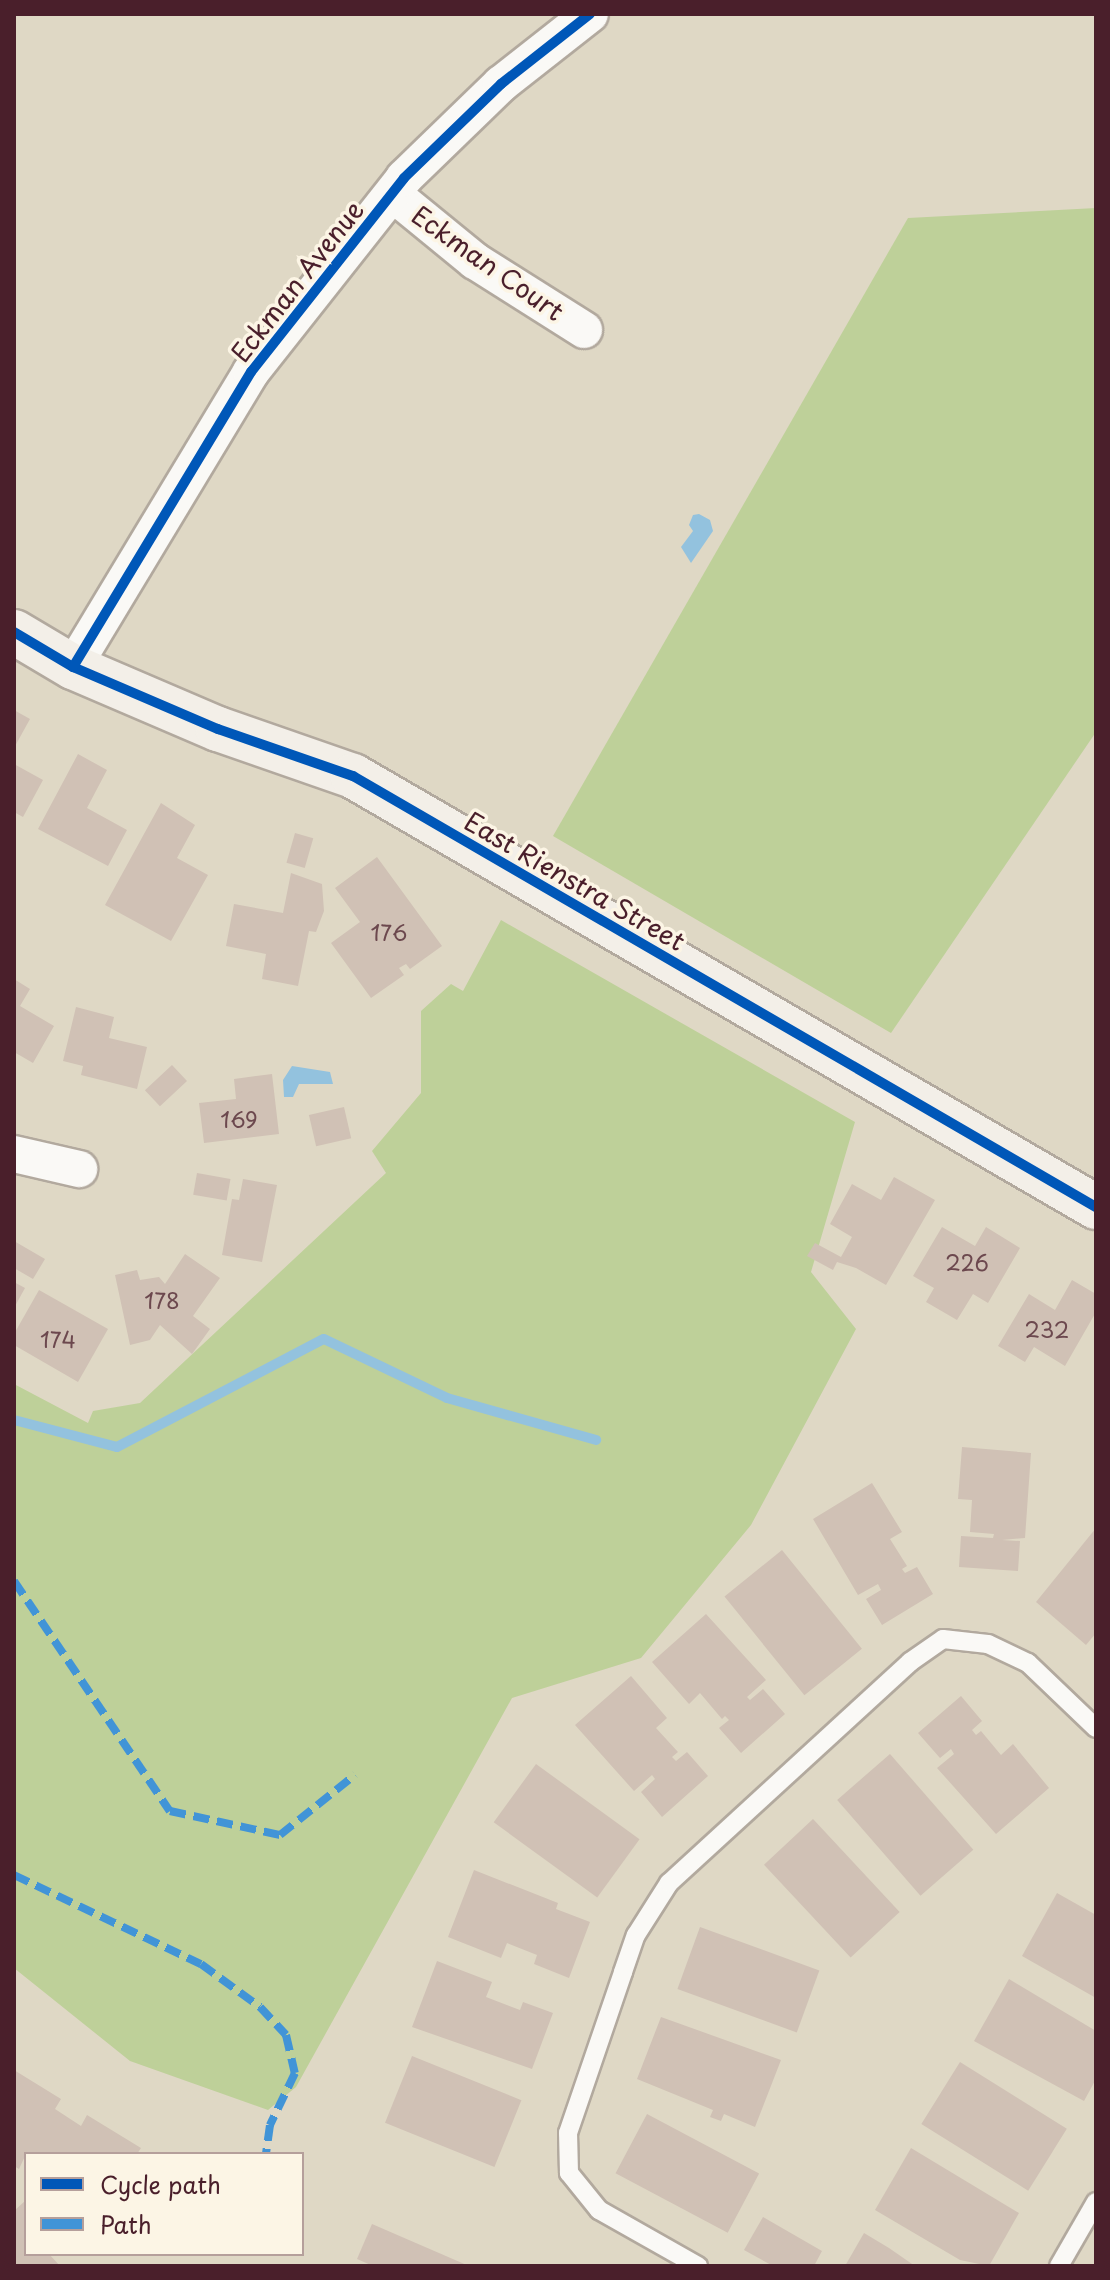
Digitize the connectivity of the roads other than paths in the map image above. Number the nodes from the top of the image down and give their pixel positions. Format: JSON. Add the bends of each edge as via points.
{"nodes":[{"id":1,"x":590,"y":14,"type":"edge"},
{"id":2,"x":393,"y":194,"type":"junction"},
{"id":3,"x":584,"y":330,"type":"dead end"},
{"id":4,"x":14,"y":632,"type":"edge"},
{"id":5,"x":73,"y":667,"type":"junction"},
{"id":6,"x":14,"y":1154,"type":"edge"},
{"id":7,"x":79,"y":1169,"type":"dead end"},
{"id":8,"x":1096,"y":1207,"type":"edge"},
{"id":9,"x":1096,"y":1728,"type":"edge"},
{"id":10,"x":1096,"y":2202,"type":"edge"},
{"id":11,"x":1090,"y":2225,"type":"edge"},
{"id":12,"x":698,"y":2266,"type":"edge"},
{"id":13,"x":1059,"y":2266,"type":"edge"}],
"edges":[{"from":1,"to":2,"type":"street","name":"Eckman Avenue","via":[[501,84]]},
{"from":2,"to":3,"type":"street","name":"Eckman Court","via":[[475,261]]},
{"from":2,"to":5,"type":"street","name":"Eckman Avenue","via":[[251,372]]},
{"from":4,"to":5,"type":"street","name":"East Rienstra Street"},
{"from":5,"to":8,"type":"street","name":"East Rienstra Street","via":[[218,729],[353,776]]},
{"from":6,"to":7,"type":"street"},
{"from":9,"to":12,"type":"lane","via":[[1028,1663],[988,1644],[943,1639],[910,1662],[669,1883],[636,1935],[568,2133],[569,2173],[599,2210]]},
{"from":10,"to":11,"type":"lane"},
{"from":11,"to":13,"type":"lane"}]}
